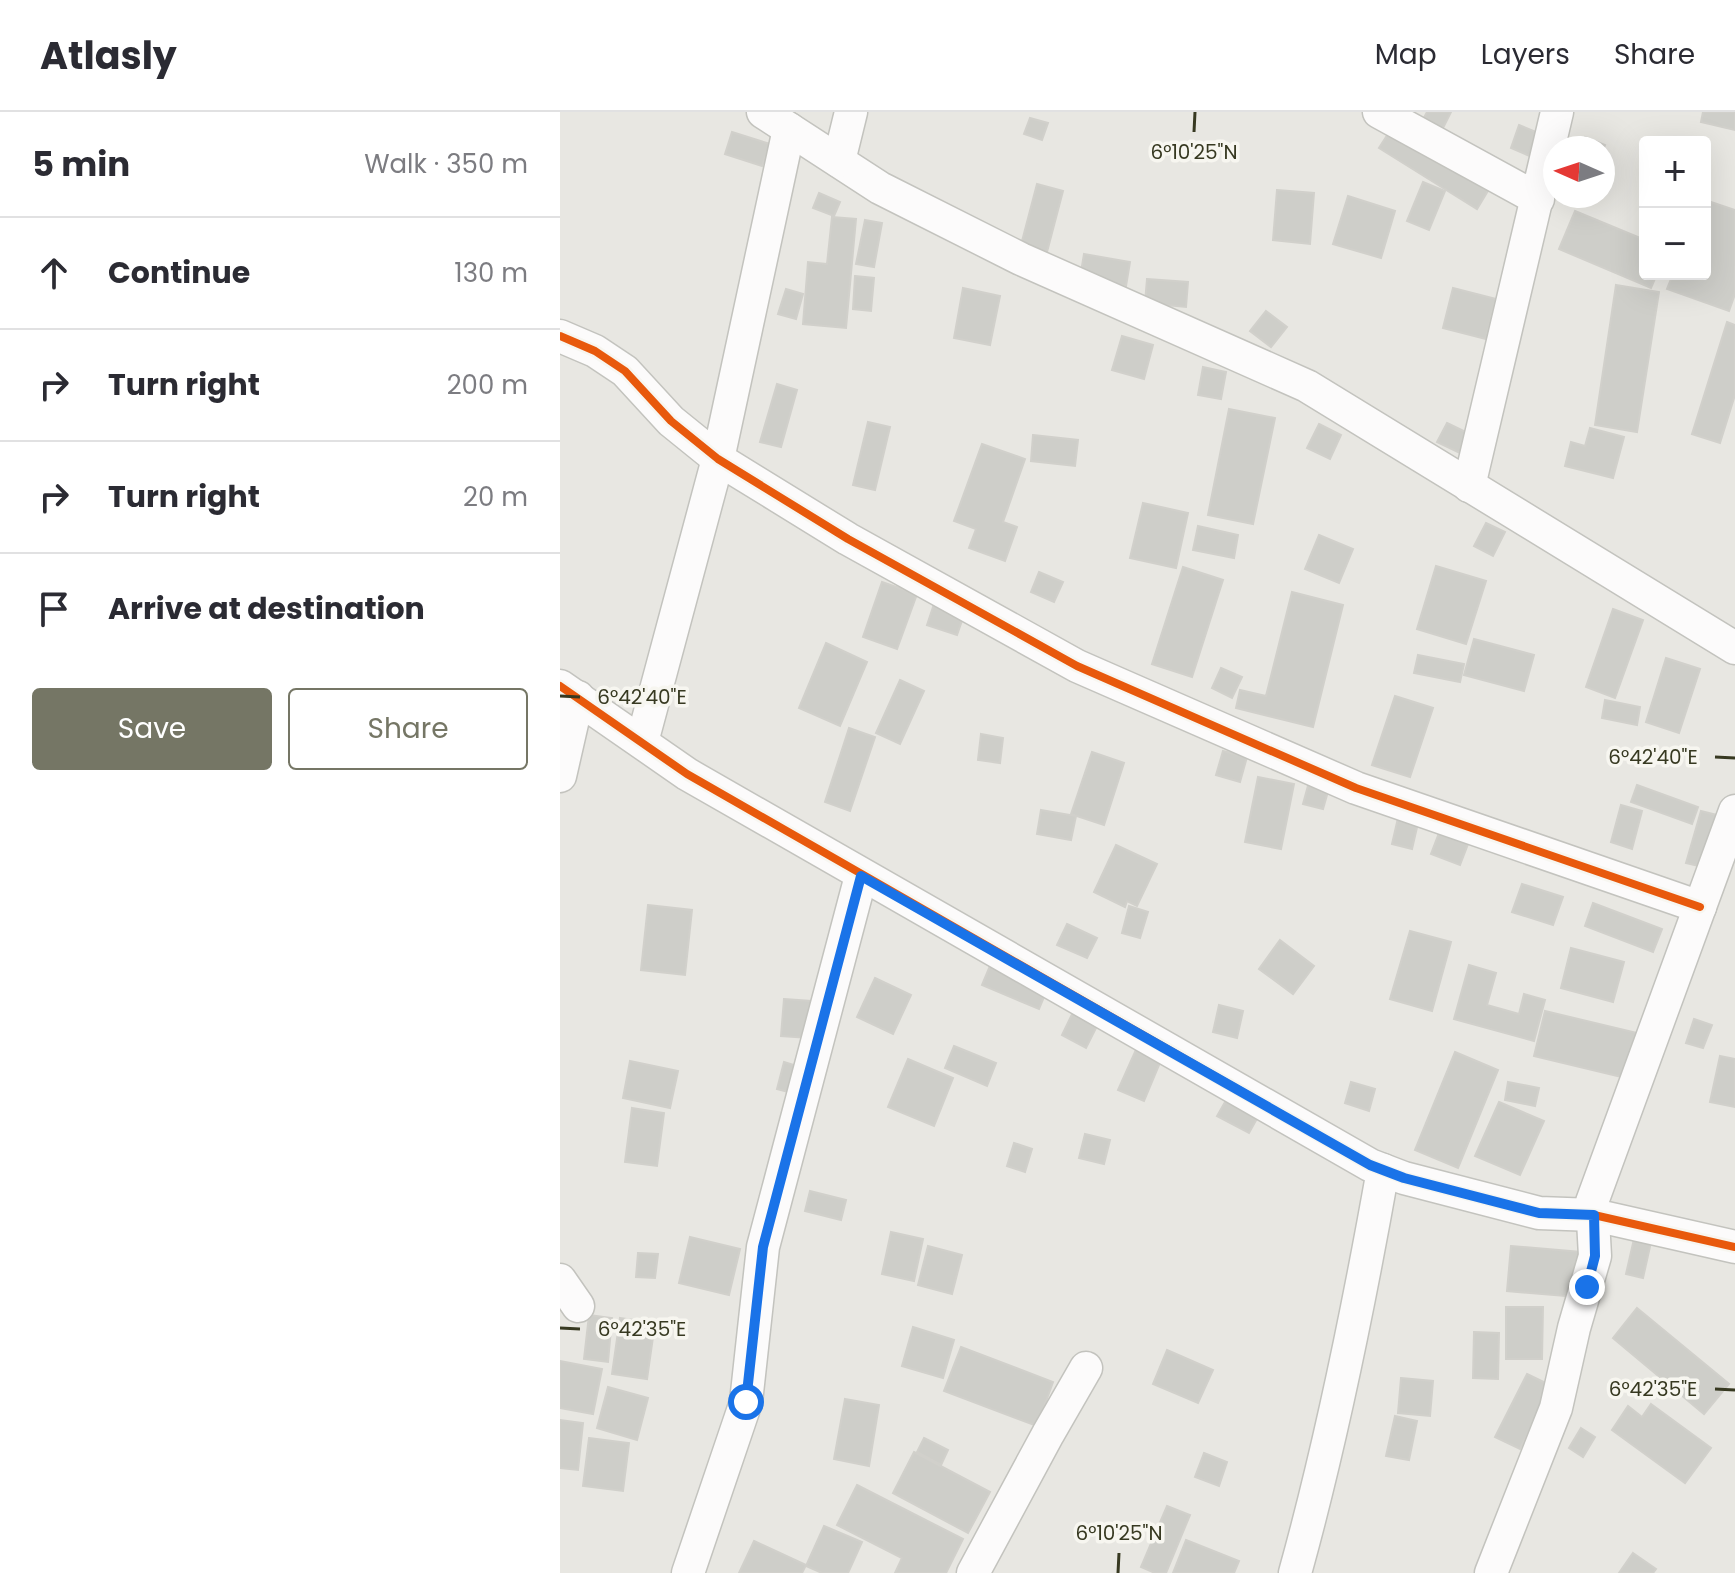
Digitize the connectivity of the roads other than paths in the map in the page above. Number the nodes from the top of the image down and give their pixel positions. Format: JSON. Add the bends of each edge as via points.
{"nodes":[{"id":1,"x":851,"y":112,"type":"edge"},
{"id":2,"x":1379,"y":112,"type":"edge"},
{"id":3,"x":1557,"y":112,"type":"edge"},
{"id":4,"x":776,"y":120,"type":"edge"},
{"id":5,"x":839,"y":161,"type":"junction"},
{"id":6,"x":1538,"y":199,"type":"junction"},
{"id":7,"x":560,"y":336,"type":"edge"},
{"id":8,"x":718,"y":459,"type":"junction"},
{"id":9,"x":1469,"y":486,"type":"junction"},
{"id":10,"x":1735,"y":648,"type":"edge"},
{"id":11,"x":569,"y":692,"type":"edge"},
{"id":12,"x":642,"y":742,"type":"junction"},
{"id":13,"x":560,"y":776,"type":"edge"},
{"id":14,"x":1735,"y":811,"type":"edge"},
{"id":15,"x":861,"y":876,"type":"junction"},
{"id":16,"x":1700,"y":907,"type":"junction"},
{"id":17,"x":1383,"y":1170,"type":"junction"},
{"id":18,"x":1594,"y":1215,"type":"junction"},
{"id":19,"x":1735,"y":1247,"type":"edge"},
{"id":20,"x":1086,"y":1368,"type":"dead end"},
{"id":21,"x":688,"y":1573,"type":"edge"},
{"id":22,"x":973,"y":1573,"type":"edge"},
{"id":23,"x":1295,"y":1573,"type":"edge"},
{"id":24,"x":1491,"y":1573,"type":"edge"}],
"edges":[{"from":1,"to":5,"type":"street"},
{"from":2,"to":6,"type":"street"},
{"from":3,"to":6,"type":"street"},
{"from":4,"to":5,"type":"street"},
{"from":4,"to":8,"type":"street"},
{"from":5,"to":9,"type":"street","via":[[880,188],[1021,259],[1307,386]]},
{"from":6,"to":9,"type":"street"},
{"from":7,"to":8,"type":"street","via":[[625,371],[671,421]]},
{"from":8,"to":12,"type":"street"},
{"from":8,"to":16,"type":"street","via":[[848,539],[1077,666],[1356,788]]},
{"from":9,"to":10,"type":"street"},
{"from":11,"to":12,"type":"street"},
{"from":11,"to":13,"type":"street"},
{"from":12,"to":15,"type":"street"},
{"from":14,"to":16,"type":"street"},
{"from":15,"to":17,"type":"street"},
{"from":15,"to":21,"type":"street","via":[[763,1247],[746,1402]]},
{"from":16,"to":18,"type":"street","via":[[1592,1202]]},
{"from":17,"to":18,"type":"street","via":[[1539,1213]]},
{"from":17,"to":23,"type":"street","via":[[1354,1332]]},
{"from":18,"to":19,"type":"street"},
{"from":18,"to":24,"type":"street","via":[[1595,1256],[1556,1408]]},
{"from":20,"to":22,"type":"street"}]}
